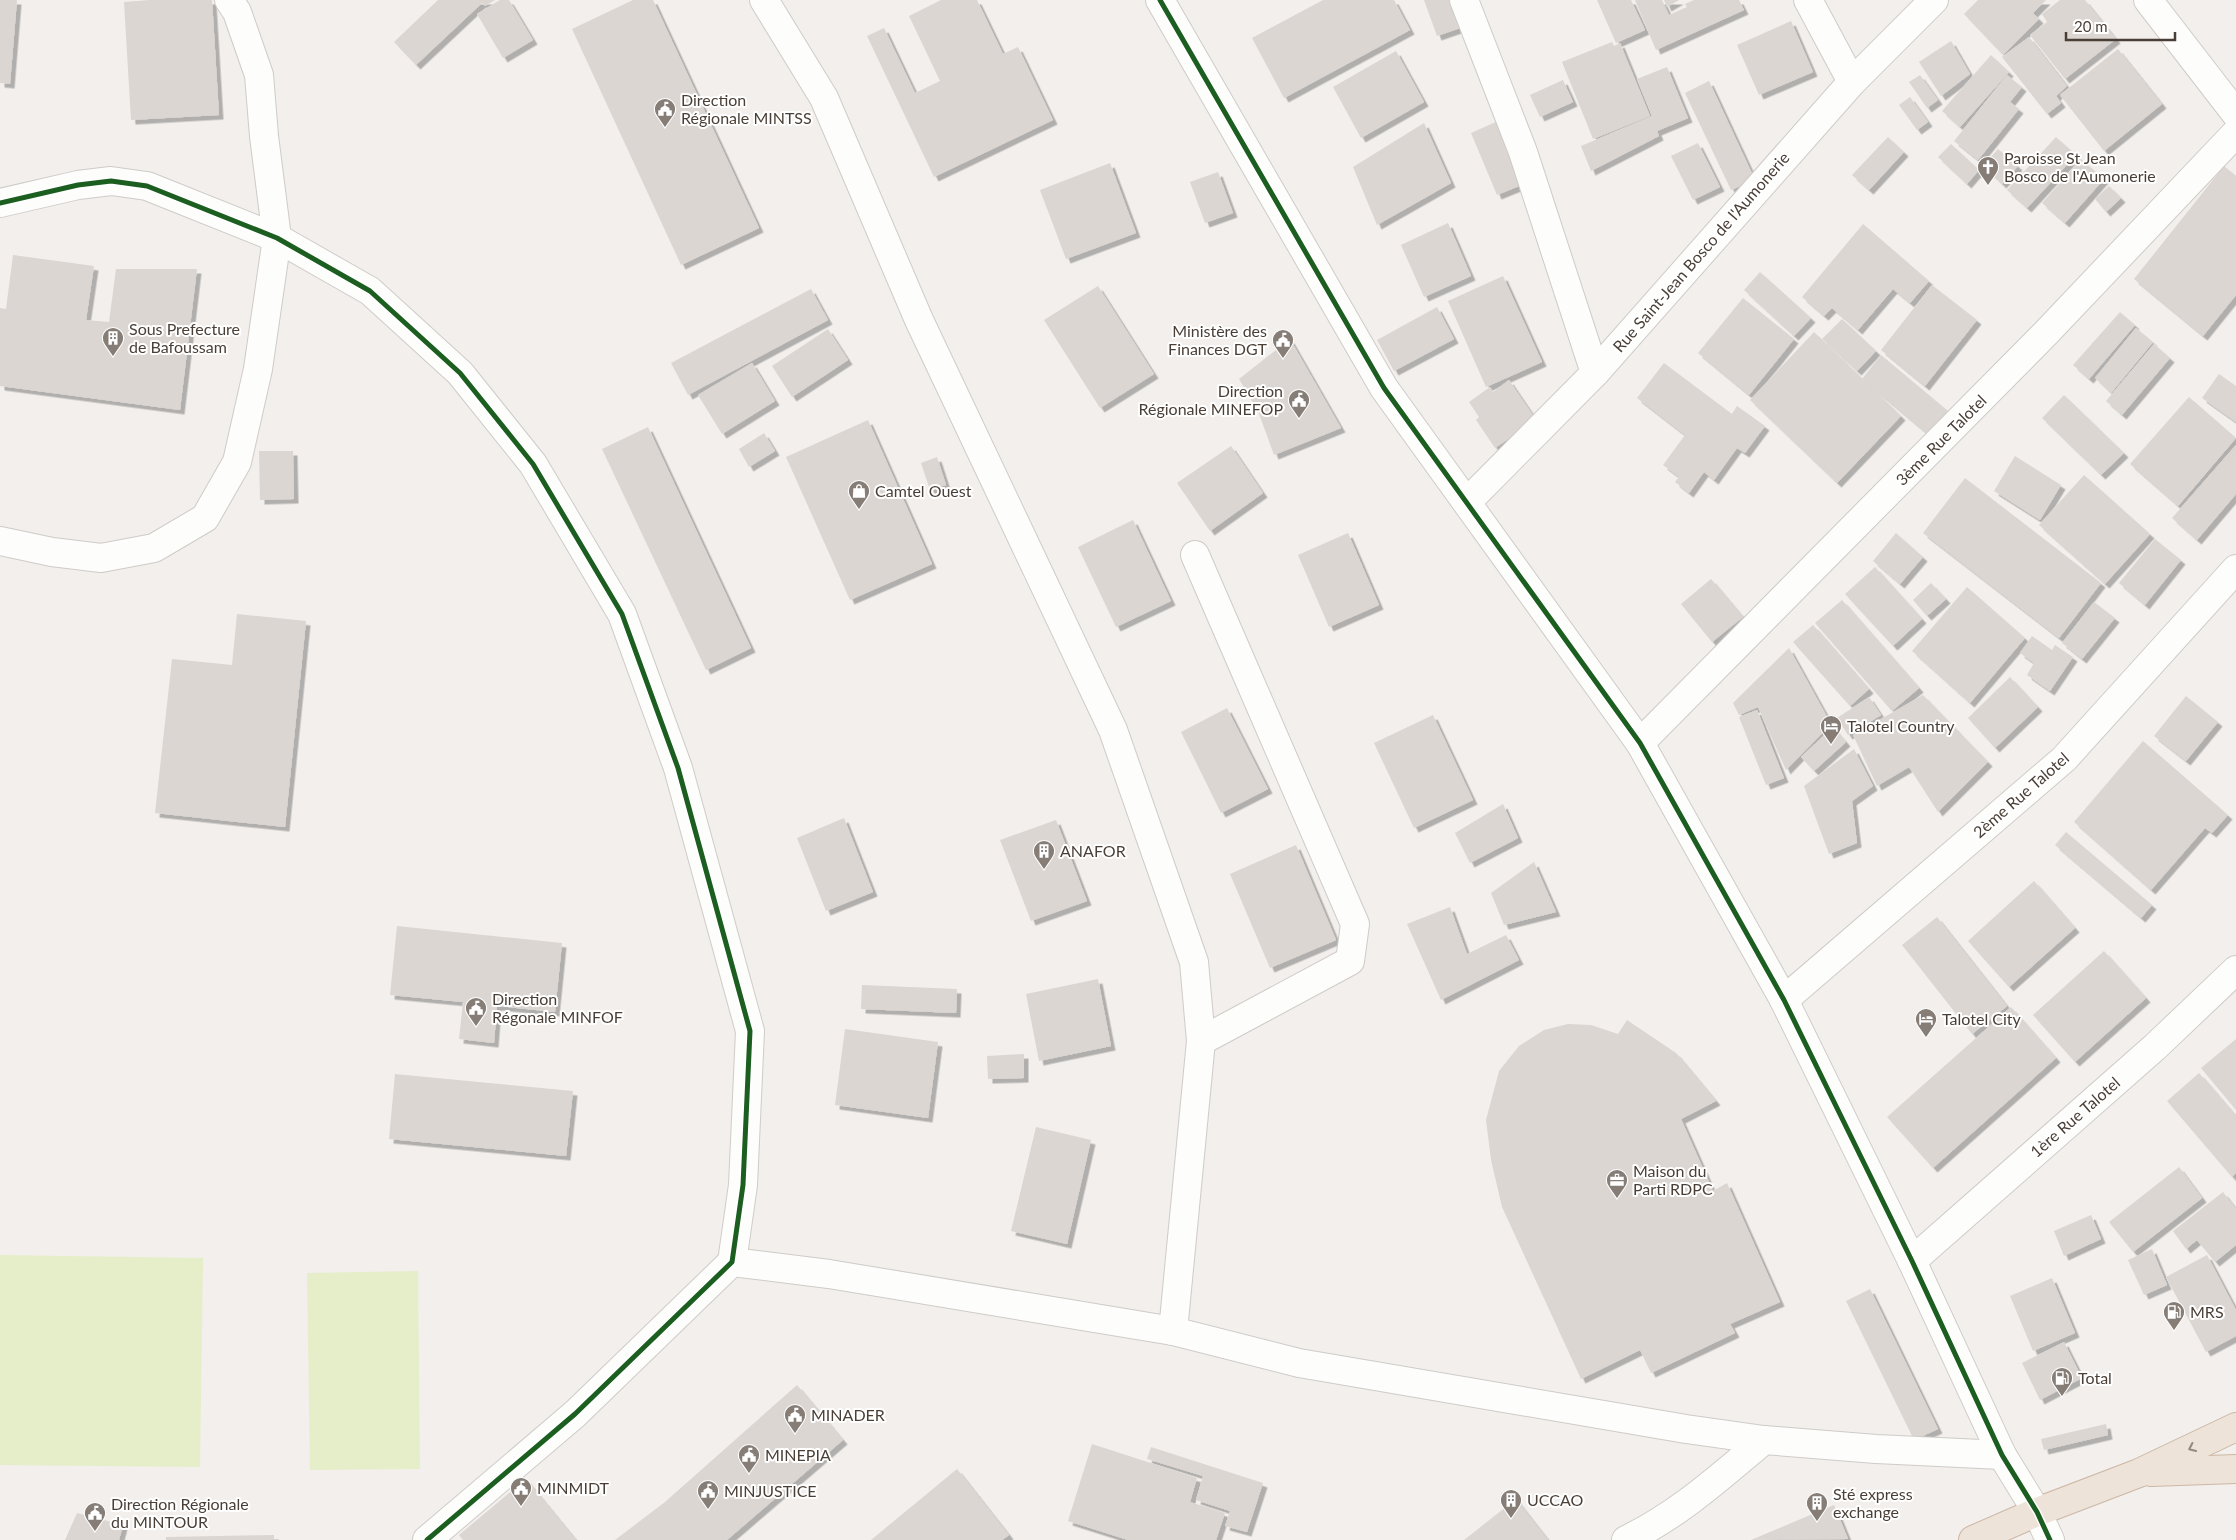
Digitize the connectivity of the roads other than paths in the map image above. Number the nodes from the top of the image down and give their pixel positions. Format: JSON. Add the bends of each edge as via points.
{"nodes":[{"id":1,"x":229,"y":0,"type":"edge"},
{"id":2,"x":764,"y":0,"type":"edge"},
{"id":3,"x":1160,"y":0,"type":"edge"},
{"id":4,"x":1464,"y":0,"type":"edge"},
{"id":5,"x":1808,"y":0,"type":"edge"},
{"id":6,"x":1934,"y":0,"type":"edge"},
{"id":7,"x":2148,"y":0,"type":"edge"},
{"id":8,"x":1852,"y":82,"type":"junction"},
{"id":9,"x":2236,"y":114,"type":"edge"},
{"id":10,"x":2236,"y":133,"type":"edge"},
{"id":11,"x":0,"y":202,"type":"edge"},
{"id":12,"x":277,"y":238,"type":"junction"},
{"id":13,"x":1595,"y":373,"type":"junction"},
{"id":14,"x":1467,"y":502,"type":"junction"},
{"id":15,"x":0,"y":541,"type":"edge"},
{"id":16,"x":1195,"y":555,"type":"dead end"},
{"id":17,"x":2236,"y":569,"type":"edge"},
{"id":18,"x":1640,"y":743,"type":"junction"},
{"id":19,"x":2236,"y":970,"type":"edge"},
{"id":20,"x":1784,"y":1000,"type":"junction"},
{"id":21,"x":1201,"y":1041,"type":"junction"},
{"id":22,"x":1912,"y":1261,"type":"junction"},
{"id":23,"x":732,"y":1262,"type":"junction"},
{"id":24,"x":1173,"y":1331,"type":"junction"},
{"id":25,"x":2236,"y":1427,"type":"edge"},
{"id":26,"x":1764,"y":1440,"type":"junction"},
{"id":27,"x":2002,"y":1455,"type":"junction"},
{"id":28,"x":2236,"y":1469,"type":"edge"},
{"id":29,"x":2139,"y":1473,"type":"junction"},
{"id":30,"x":2037,"y":1512,"type":"junction"},
{"id":31,"x":427,"y":1540,"type":"edge"},
{"id":32,"x":1626,"y":1540,"type":"edge"},
{"id":33,"x":1973,"y":1540,"type":"edge"},
{"id":34,"x":2050,"y":1540,"type":"edge"}],
"edges":[{"from":1,"to":12,"type":"street","via":[[237,12],[259,75]]},
{"from":2,"to":21,"type":"street","via":[[824,98],[919,320],[1113,730],[1194,962]]},
{"from":3,"to":14,"type":"street","via":[[1384,388]]},
{"from":4,"to":13,"type":"street","via":[[1523,152]]},
{"from":5,"to":8,"type":"street"},
{"from":6,"to":8,"type":"street","name":"Rue Saint-Jean Bosco de l'Aumonerie"},
{"from":7,"to":9,"type":"street"},
{"from":8,"to":13,"type":"street","name":"Rue Saint-Jean Bosco de l'Aumonerie"},
{"from":10,"to":18,"type":"street","name":"3ème Rue Talotel","via":[[2046,334]]},
{"from":11,"to":12,"type":"street","via":[[111,181],[147,186]]},
{"from":12,"to":15,"type":"street","via":[[258,369],[237,462],[205,518],[154,548],[101,558]]},
{"from":12,"to":23,"type":"street","via":[[370,291],[460,373],[533,464],[622,614],[678,768],[750,1031],[743,1185]]},
{"from":13,"to":14,"type":"street","name":"Rue Saint-Jean Bosco de l'Aumonerie"},
{"from":14,"to":18,"type":"street"},
{"from":16,"to":21,"type":"street","via":[[1355,924],[1350,961]]},
{"from":17,"to":20,"type":"street","name":"2ème Rue Talotel","via":[[2064,759]]},
{"from":18,"to":20,"type":"street"},
{"from":19,"to":22,"type":"street","name":"1ère Rue Talotel"},
{"from":20,"to":22,"type":"street"},
{"from":21,"to":24,"type":"street"},
{"from":22,"to":27,"type":"street"},
{"from":23,"to":24,"type":"street","via":[[829,1274]]},
{"from":23,"to":31,"type":"street","via":[[575,1414]]},
{"from":24,"to":26,"type":"street","via":[[1299,1363]]},
{"from":25,"to":29,"type":"highway","one_way":true},
{"from":26,"to":27,"type":"street"},
{"from":26,"to":32,"type":"street","via":[[1702,1493],[1656,1526]]},
{"from":27,"to":30,"type":"street"},
{"from":28,"to":29,"type":"highway"},
{"from":29,"to":30,"type":"highway"},
{"from":30,"to":33,"type":"highway"},
{"from":30,"to":34,"type":"street"}]}
